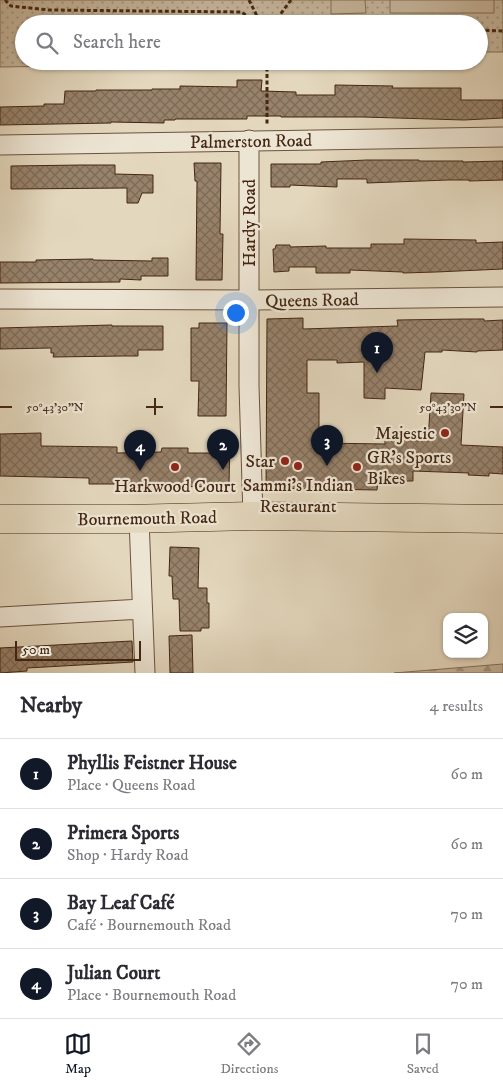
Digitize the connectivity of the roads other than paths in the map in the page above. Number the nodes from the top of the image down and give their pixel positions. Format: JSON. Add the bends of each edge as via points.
{"nodes":[{"id":1,"x":503,"y":137,"type":"edge"},
{"id":2,"x":258,"y":140,"type":"junction"},
{"id":3,"x":0,"y":145,"type":"edge"},
{"id":4,"x":503,"y":298,"type":"edge"},
{"id":5,"x":0,"y":299,"type":"edge"},
{"id":6,"x":250,"y":300,"type":"junction"},
{"id":7,"x":253,"y":516,"type":"junction"},
{"id":8,"x":0,"y":519,"type":"edge"},
{"id":9,"x":139,"y":519,"type":"junction"},
{"id":10,"x":503,"y":519,"type":"edge"},
{"id":11,"x":142,"y":609,"type":"junction"},
{"id":12,"x":0,"y":616,"type":"edge"},
{"id":13,"x":145,"y":673,"type":"edge"}],
"edges":[{"from":1,"to":2,"type":"street","name":"Palmerston Road"},
{"from":2,"to":3,"type":"street","name":"Palmerston Road"},
{"from":2,"to":6,"type":"street","name":"Hardy Road"},
{"from":4,"to":6,"type":"street","name":"Queens Road"},
{"from":5,"to":6,"type":"street","name":"Queens Road"},
{"from":6,"to":7,"type":"street","name":"Hardy Road"},
{"from":7,"to":9,"type":"highway","name":"Bournemouth Road"},
{"from":7,"to":10,"type":"highway","name":"Bournemouth Road"},
{"from":8,"to":9,"type":"highway","name":"Bournemouth Road"},
{"from":9,"to":11,"type":"street"},
{"from":11,"to":12,"type":"street"},
{"from":11,"to":13,"type":"street"}]}
